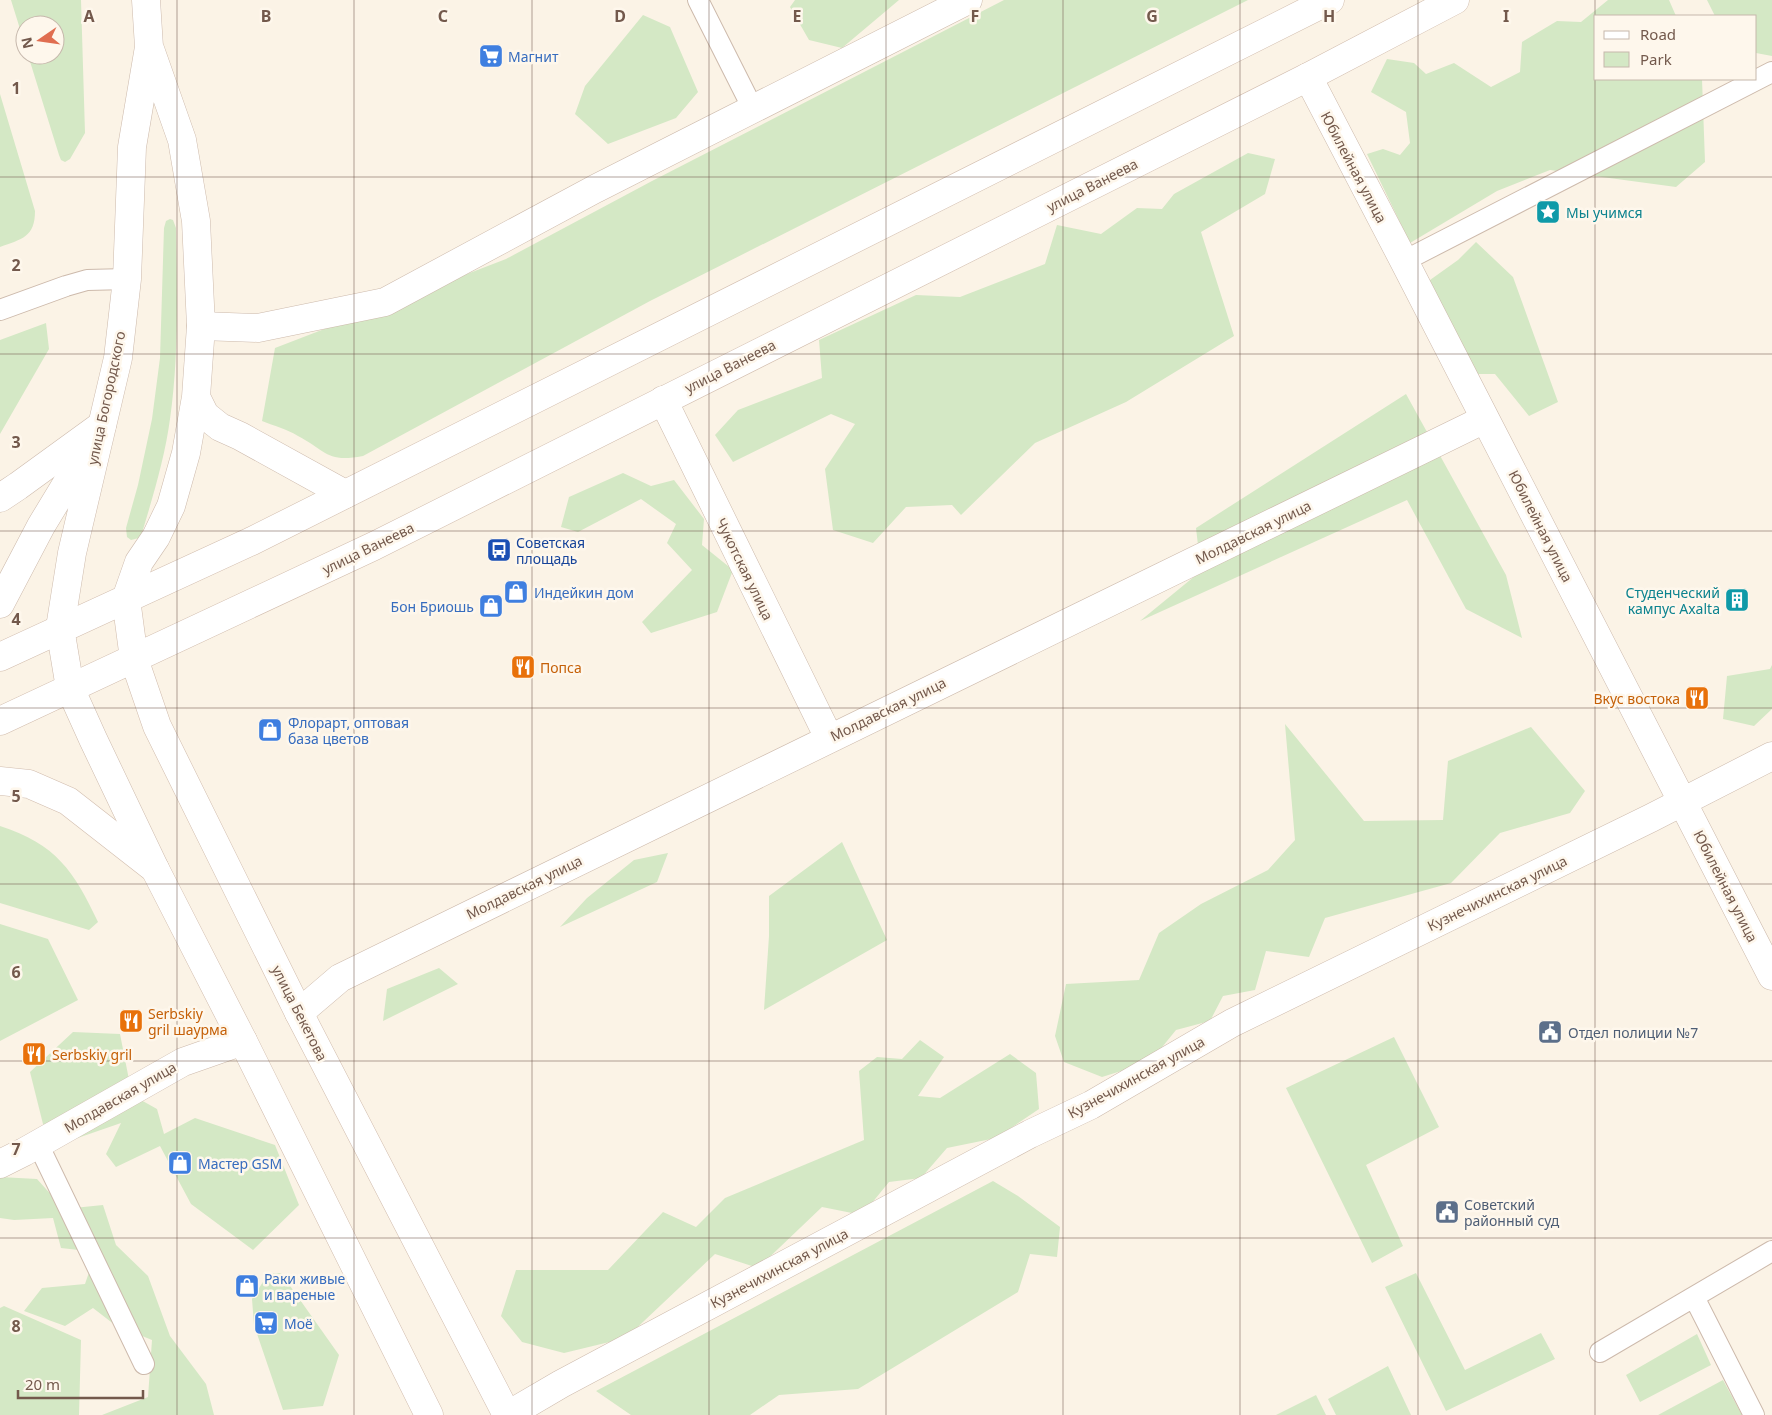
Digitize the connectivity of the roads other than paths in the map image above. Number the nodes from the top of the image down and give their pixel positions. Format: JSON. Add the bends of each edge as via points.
{"nodes":[{"id":1,"x":146,"y":0,"type":"edge"},
{"id":2,"x":698,"y":0,"type":"edge"},
{"id":3,"x":968,"y":0,"type":"edge"},
{"id":4,"x":1330,"y":0,"type":"edge"},
{"id":5,"x":1455,"y":0,"type":"edge"},
{"id":6,"x":149,"y":47,"type":"junction"},
{"id":7,"x":1772,"y":72,"type":"edge"},
{"id":8,"x":1308,"y":77,"type":"junction"},
{"id":9,"x":1756,"y":80,"type":"edge"},
{"id":10,"x":1757,"y":80,"type":"edge"},
{"id":11,"x":753,"y":109,"type":"junction"},
{"id":12,"x":1404,"y":261,"type":"junction"},
{"id":13,"x":127,"y":279,"type":"junction"},
{"id":14,"x":0,"y":310,"type":"edge"},
{"id":15,"x":201,"y":326,"type":"junction"},
{"id":16,"x":196,"y":398,"type":"junction"},
{"id":17,"x":663,"y":400,"type":"junction"},
{"id":18,"x":1485,"y":419,"type":"junction"},
{"id":19,"x":102,"y":425,"type":"junction"},
{"id":20,"x":345,"y":494,"type":"junction"},
{"id":21,"x":0,"y":498,"type":"edge"},
{"id":22,"x":126,"y":599,"type":"junction"},
{"id":23,"x":0,"y":604,"type":"edge"},
{"id":24,"x":60,"y":628,"type":"junction"},
{"id":25,"x":0,"y":657,"type":"edge"},
{"id":26,"x":134,"y":659,"type":"junction"},
{"id":27,"x":70,"y":688,"type":"junction"},
{"id":28,"x":0,"y":721,"type":"edge"},
{"id":29,"x":829,"y":738,"type":"junction"},
{"id":30,"x":1772,"y":756,"type":"edge"},
{"id":31,"x":0,"y":781,"type":"edge"},
{"id":32,"x":1682,"y":802,"type":"junction"},
{"id":33,"x":154,"y":869,"type":"junction"},
{"id":34,"x":1772,"y":976,"type":"edge"},
{"id":35,"x":299,"y":1012,"type":"junction"},
{"id":36,"x":243,"y":1041,"type":"junction"},
{"id":37,"x":38,"y":1144,"type":"junction"},
{"id":38,"x":0,"y":1164,"type":"edge"},
{"id":39,"x":1772,"y":1251,"type":"edge"},
{"id":40,"x":1694,"y":1297,"type":"junction"},
{"id":41,"x":1600,"y":1352,"type":"dead end"},
{"id":42,"x":144,"y":1364,"type":"dead end"},
{"id":43,"x":429,"y":1415,"type":"edge"},
{"id":44,"x":508,"y":1415,"type":"edge"},
{"id":45,"x":1754,"y":1415,"type":"edge"}],
"edges":[{"from":1,"to":6,"type":"street","name":"улица Богородского"},
{"from":2,"to":11,"type":"lane"},
{"from":3,"to":11,"type":"street"},
{"from":4,"to":20,"type":"street"},
{"from":5,"to":8,"type":"street","name":"улица Ванеева"},
{"from":6,"to":13,"type":"street","name":"улица Богородского","via":[[132,147]]},
{"from":6,"to":15,"type":"street","name":"улица Богородского","via":[[182,140],[196,221]]},
{"from":7,"to":10,"type":"lane"},
{"from":8,"to":12,"type":"street","name":"Юбилейная улица"},
{"from":8,"to":17,"type":"street","name":"улица Ванеева"},
{"from":9,"to":12,"type":"lane"},
{"from":11,"to":15,"type":"street","via":[[595,189],[385,302],[258,328]]},
{"from":12,"to":18,"type":"street","name":"Юбилейная улица"},
{"from":13,"to":14,"type":"lane","via":[[87,280]]},
{"from":13,"to":19,"type":"street","name":"улица Богородского","via":[[118,358]]},
{"from":15,"to":16,"type":"street","name":"улица Богородского"},
{"from":16,"to":20,"type":"street","via":[[205,415],[220,427]]},
{"from":16,"to":22,"type":"street","name":"улица Богородского","via":[[171,506],[139,562]]},
{"from":17,"to":26,"type":"street","name":"улица Ванеева","via":[[374,546]]},
{"from":17,"to":29,"type":"street","name":"Чукотская улица"},
{"from":18,"to":29,"type":"street","name":"Молдавская улица"},
{"from":18,"to":32,"type":"street","name":"Юбилейная улица"},
{"from":19,"to":21,"type":"street"},
{"from":19,"to":23,"type":"street","via":[[41,526]]},
{"from":19,"to":24,"type":"street","name":"улица Богородского","via":[[72,553]]},
{"from":20,"to":22,"type":"street"},
{"from":22,"to":24,"type":"street"},
{"from":22,"to":26,"type":"street","name":"улица Бекетова"},
{"from":24,"to":25,"type":"street"},
{"from":24,"to":27,"type":"street"},
{"from":26,"to":27,"type":"street","name":"улица Ванеева"},
{"from":26,"to":35,"type":"street","name":"улица Бекетова","via":[[157,726]]},
{"from":27,"to":28,"type":"street","name":"улица Ванеева"},
{"from":27,"to":33,"type":"street"},
{"from":29,"to":35,"type":"street","name":"Молдавская улица","via":[[340,978]]},
{"from":30,"to":32,"type":"street","name":"Кузнечихинская улица"},
{"from":31,"to":33,"type":"street","via":[[29,784],[68,802]]},
{"from":32,"to":34,"type":"street","name":"Юбилейная улица"},
{"from":32,"to":44,"type":"street","name":"Кузнечихинская улица","via":[[1232,1023],[1091,1105],[1030,1134]]},
{"from":33,"to":36,"type":"street"},
{"from":35,"to":44,"type":"street","name":"улица Бекетова"},
{"from":36,"to":37,"type":"street","name":"Молдавская улица","via":[[183,1062]]},
{"from":36,"to":43,"type":"street"},
{"from":37,"to":38,"type":"street","name":"Молдавская улица"},
{"from":37,"to":42,"type":"lane"},
{"from":39,"to":40,"type":"lane"},
{"from":40,"to":41,"type":"lane"},
{"from":40,"to":45,"type":"lane"}]}
